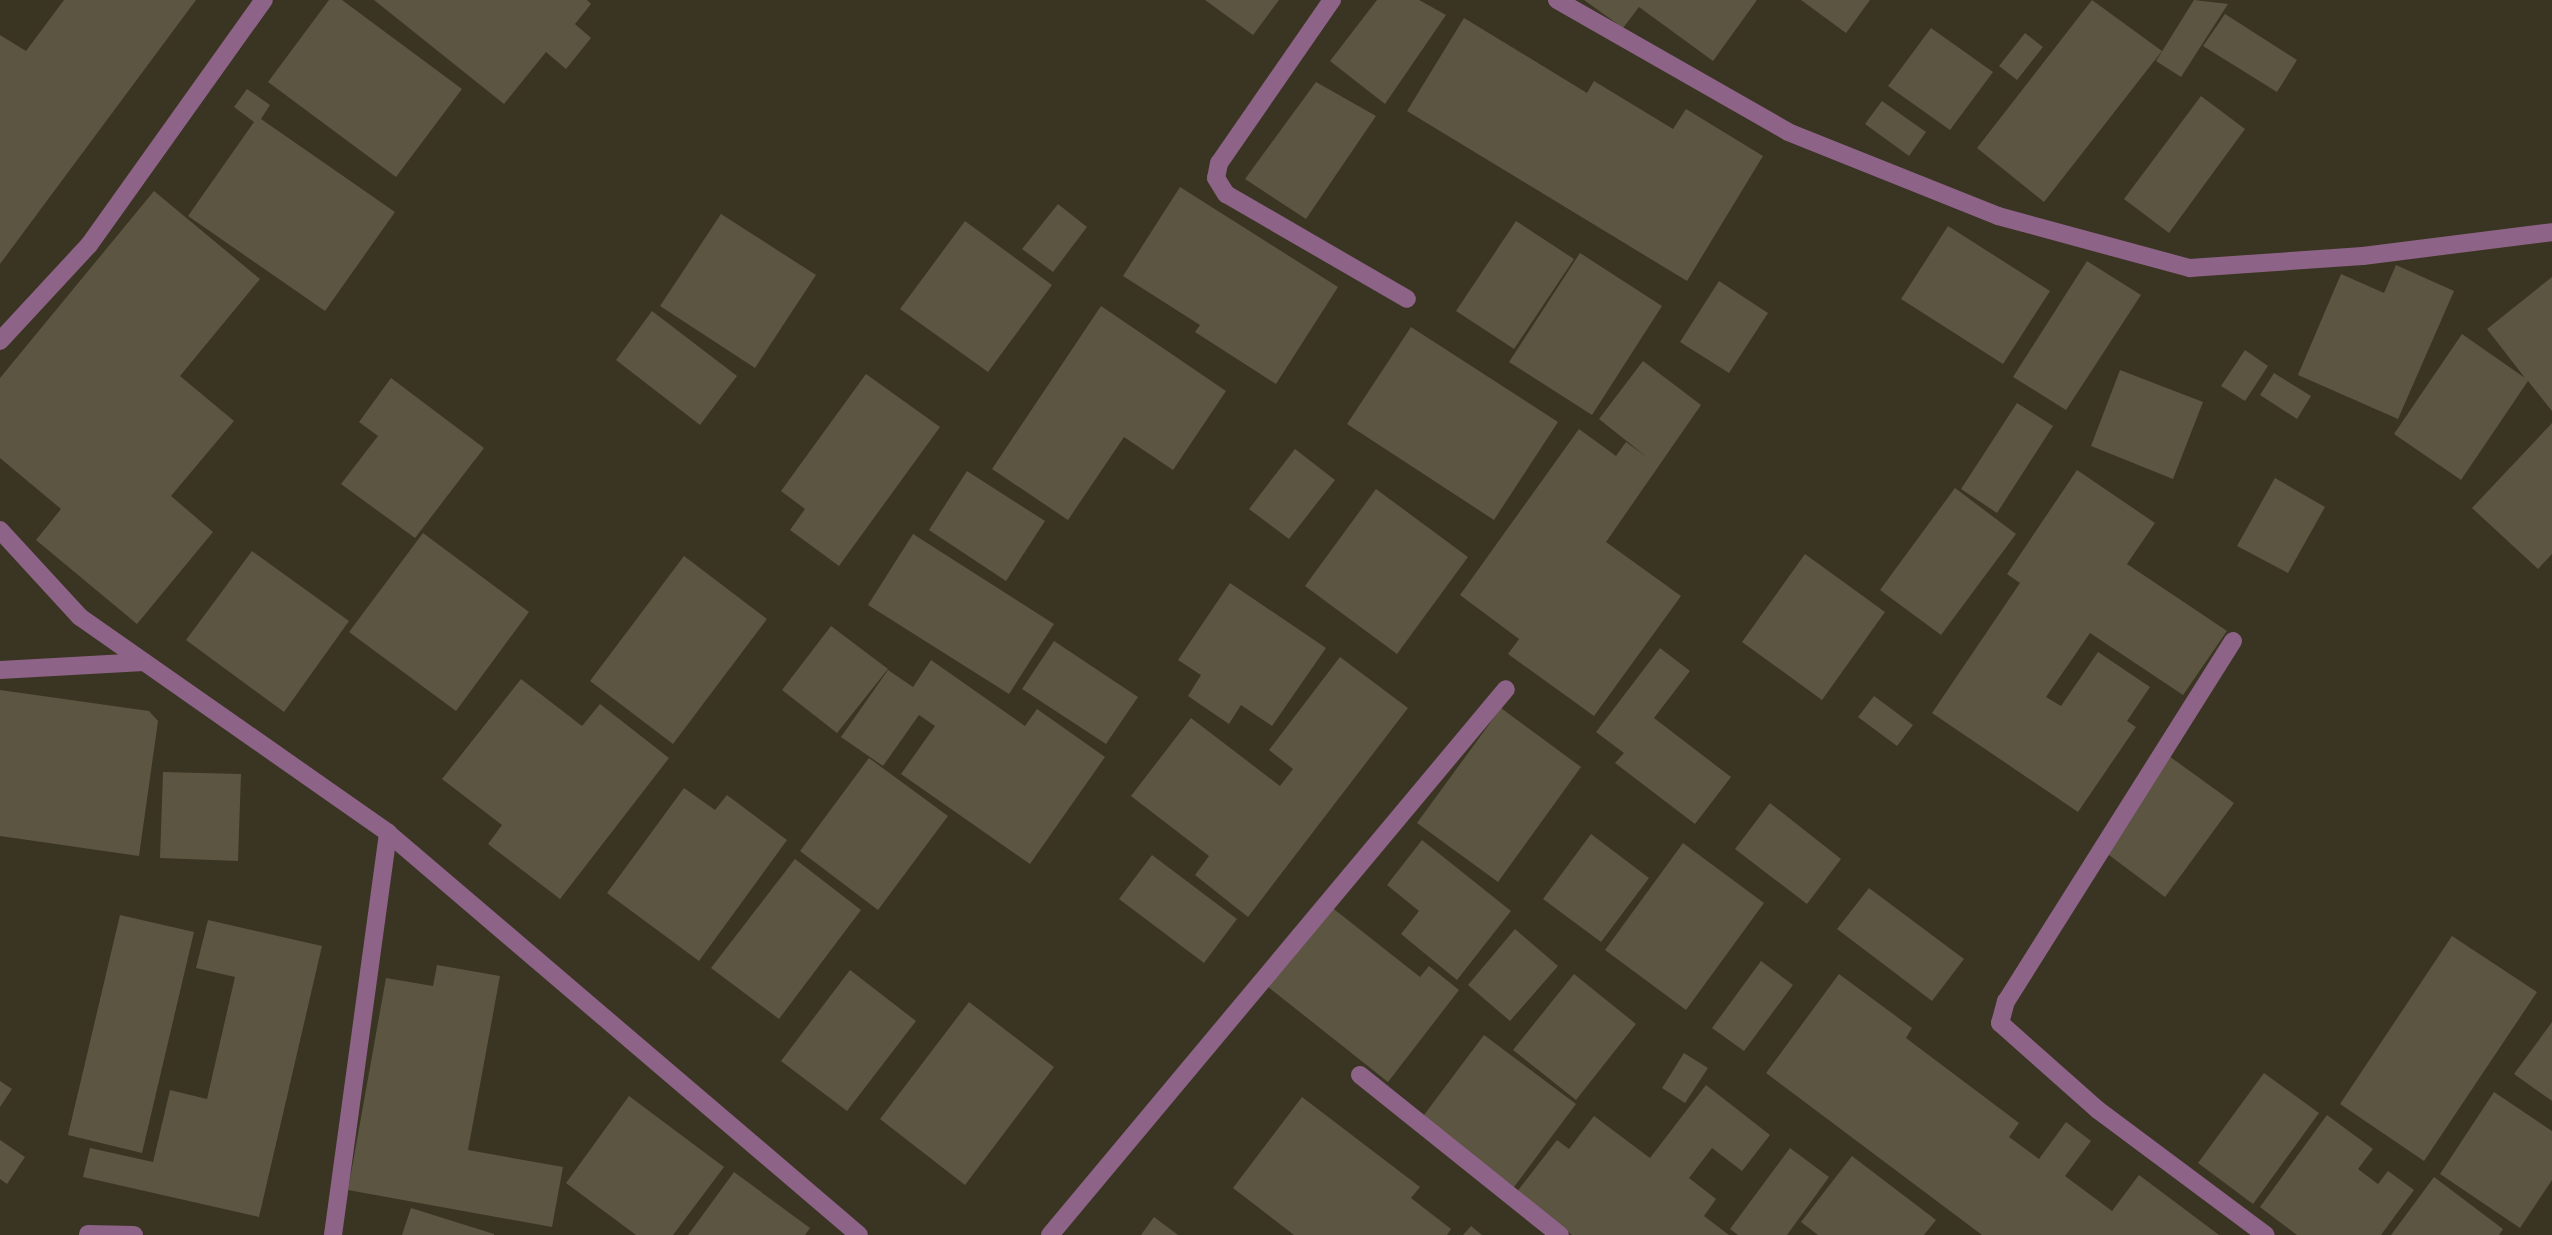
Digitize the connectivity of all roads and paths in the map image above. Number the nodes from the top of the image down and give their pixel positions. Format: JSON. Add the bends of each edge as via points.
{"nodes":[{"id":1,"x":264,"y":0,"type":"edge"},
{"id":2,"x":1332,"y":0,"type":"edge"},
{"id":3,"x":1557,"y":0,"type":"edge"},
{"id":4,"x":2552,"y":232,"type":"edge"},
{"id":5,"x":1407,"y":299,"type":"dead end"},
{"id":6,"x":0,"y":341,"type":"edge"},
{"id":7,"x":0,"y":530,"type":"edge"},
{"id":8,"x":2233,"y":641,"type":"dead end"},
{"id":9,"x":144,"y":662,"type":"junction"},
{"id":10,"x":0,"y":670,"type":"edge"},
{"id":11,"x":1506,"y":689,"type":"dead end"},
{"id":12,"x":388,"y":833,"type":"junction"},
{"id":13,"x":1360,"y":1076,"type":"dead end"},
{"id":14,"x":88,"y":1234,"type":"edge"},
{"id":15,"x":134,"y":1235,"type":"edge"},
{"id":16,"x":334,"y":1235,"type":"edge"},
{"id":17,"x":859,"y":1235,"type":"edge"},
{"id":18,"x":1050,"y":1235,"type":"edge"},
{"id":19,"x":1560,"y":1235,"type":"edge"},
{"id":20,"x":2266,"y":1235,"type":"edge"}],
"edges":[{"from":1,"to":6,"type":"street","via":[[89,245]]},
{"from":2,"to":5,"type":"street","via":[[1219,163],[1216,178],[1226,194]]},
{"from":3,"to":4,"type":"street","via":[[1788,132],[1998,216],[2190,268],[2363,256]]},
{"from":7,"to":9,"type":"street","via":[[80,618]]},
{"from":8,"to":20,"type":"street","via":[[2006,1001],[2000,1023],[2098,1110]]},
{"from":9,"to":10,"type":"street"},
{"from":9,"to":12,"type":"street"},
{"from":11,"to":18,"type":"street"},
{"from":12,"to":16,"type":"street"},
{"from":12,"to":17,"type":"street"},
{"from":13,"to":19,"type":"street"},
{"from":14,"to":15,"type":"street"}]}
